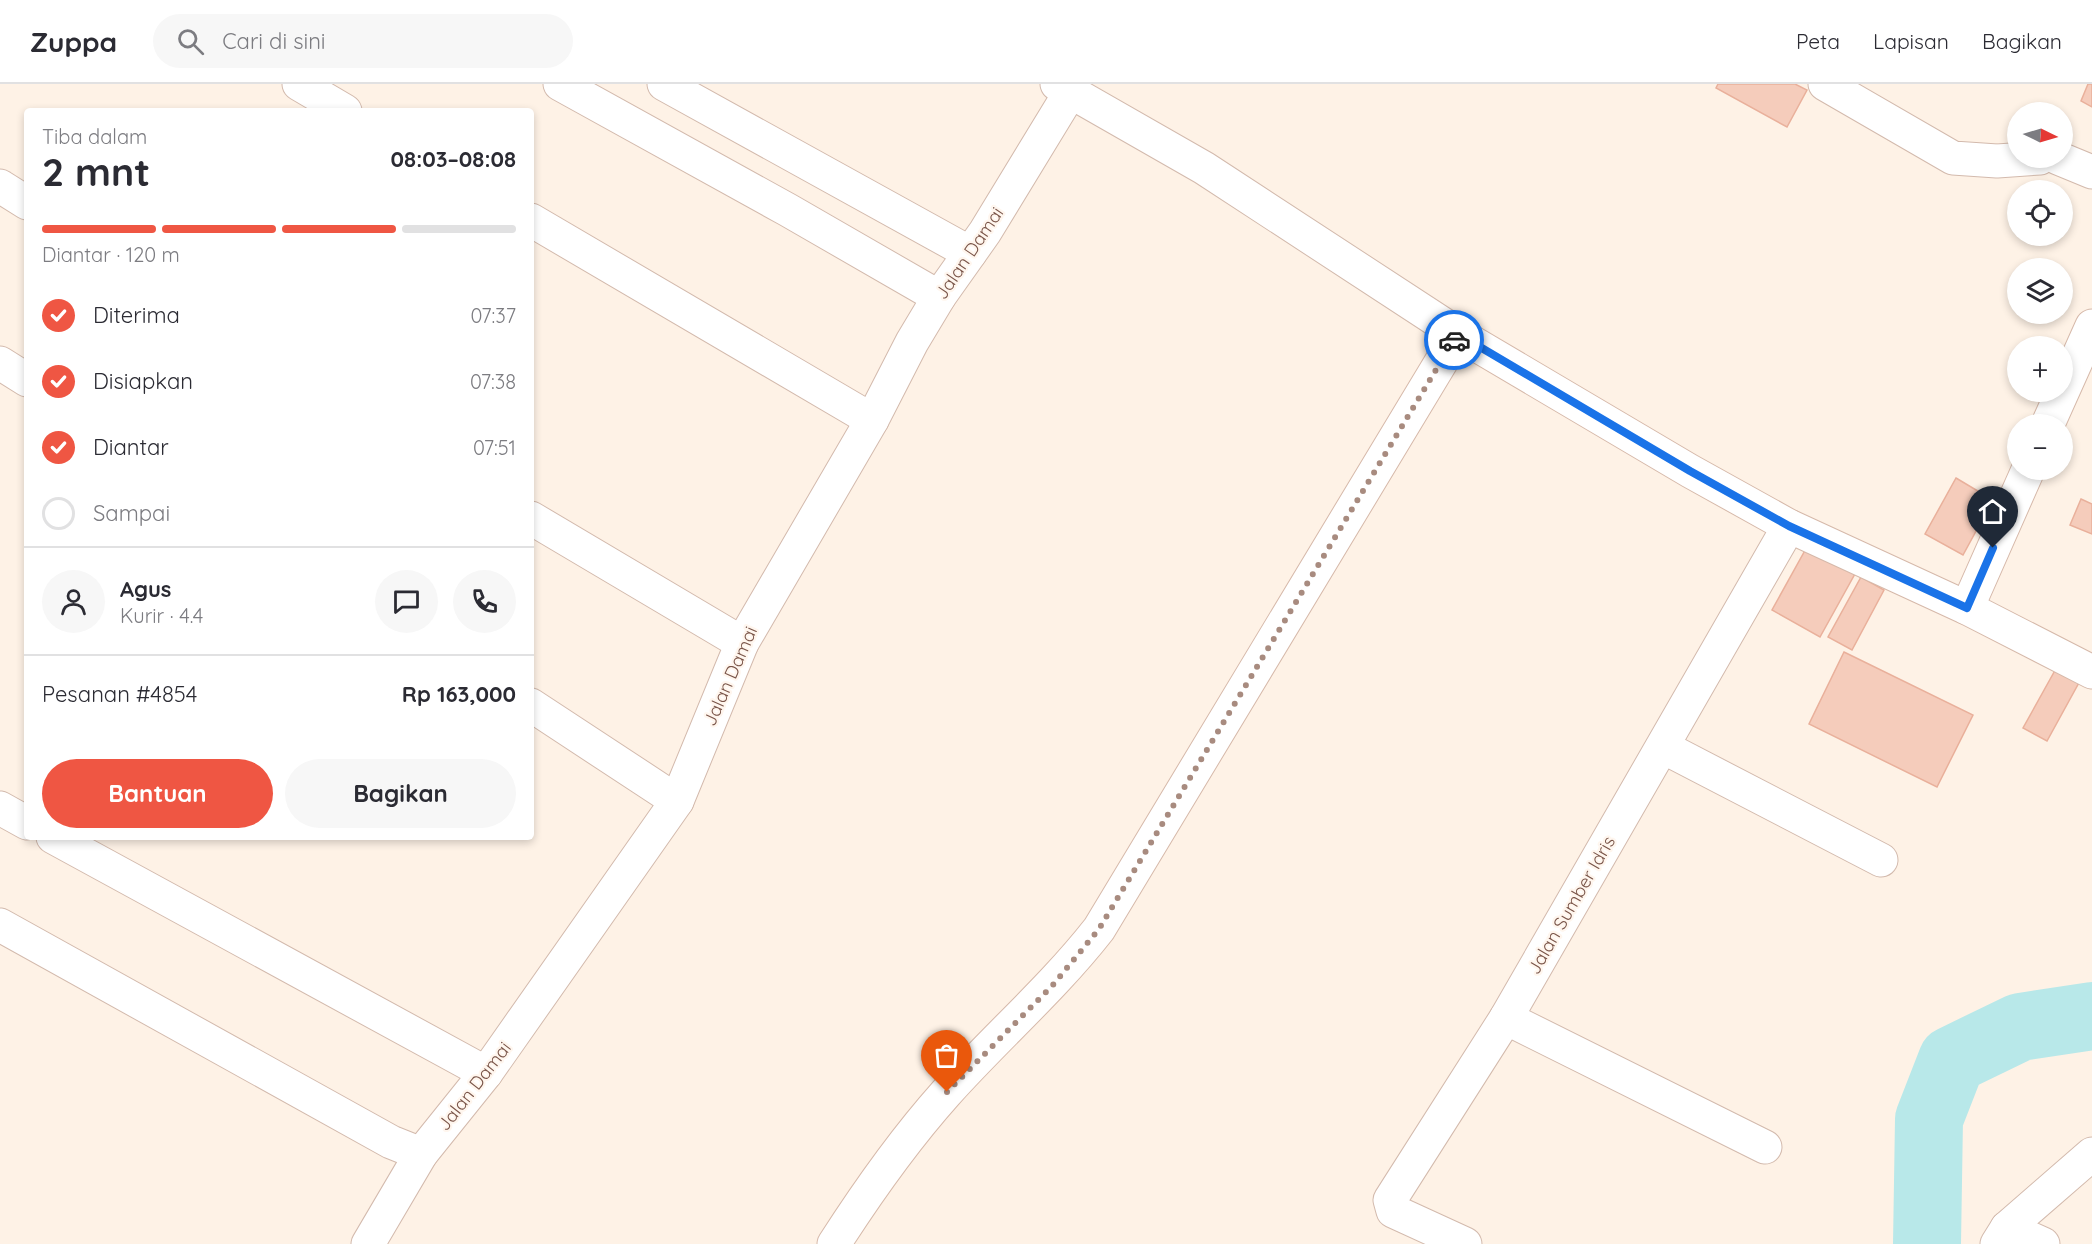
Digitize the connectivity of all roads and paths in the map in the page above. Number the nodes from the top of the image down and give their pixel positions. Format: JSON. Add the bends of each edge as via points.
{"nodes":[{"id":1,"x":298,"y":84,"type":"edge"},
{"id":2,"x":560,"y":84,"type":"edge"},
{"id":3,"x":664,"y":84,"type":"edge"},
{"id":4,"x":1825,"y":84,"type":"edge"},
{"id":5,"x":1078,"y":90,"type":"edge"},
{"id":6,"x":340,"y":108,"type":"edge"},
{"id":7,"x":2007,"y":160,"type":"edge"},
{"id":8,"x":2073,"y":164,"type":"edge"},
{"id":9,"x":2092,"y":172,"type":"edge"},
{"id":10,"x":0,"y":186,"type":"edge"},
{"id":11,"x":24,"y":201,"type":"edge"},
{"id":12,"x":534,"y":222,"type":"edge"},
{"id":13,"x":970,"y":253,"type":"junction"},
{"id":14,"x":939,"y":297,"type":"junction"},
{"id":15,"x":2092,"y":326,"type":"edge"},
{"id":16,"x":1458,"y":334,"type":"junction"},
{"id":17,"x":0,"y":363,"type":"edge"},
{"id":18,"x":24,"y":378,"type":"edge"},
{"id":19,"x":2052,"y":414,"type":"edge"},
{"id":20,"x":872,"y":420,"type":"junction"},
{"id":21,"x":2024,"y":480,"type":"edge"},
{"id":22,"x":534,"y":520,"type":"edge"},
{"id":23,"x":1789,"y":526,"type":"junction"},
{"id":24,"x":1967,"y":608,"type":"junction"},
{"id":25,"x":742,"y":643,"type":"junction"},
{"id":26,"x":2092,"y":672,"type":"edge"},
{"id":27,"x":534,"y":707,"type":"edge"},
{"id":28,"x":1663,"y":747,"type":"junction"},
{"id":29,"x":677,"y":801,"type":"junction"},
{"id":30,"x":0,"y":808,"type":"edge"},
{"id":31,"x":24,"y":821,"type":"edge"},
{"id":32,"x":59,"y":840,"type":"edge"},
{"id":33,"x":1881,"y":860,"type":"dead end"},
{"id":34,"x":0,"y":925,"type":"edge"},
{"id":35,"x":1506,"y":1018,"type":"junction"},
{"id":36,"x":486,"y":1073,"type":"junction"},
{"id":37,"x":1765,"y":1147,"type":"dead end"},
{"id":38,"x":421,"y":1154,"type":"junction"},
{"id":39,"x":2092,"y":1155,"type":"edge"},
{"id":40,"x":2002,"y":1236,"type":"edge"},
{"id":41,"x":368,"y":1244,"type":"edge"},
{"id":42,"x":834,"y":1244,"type":"edge"},
{"id":43,"x":1465,"y":1244,"type":"edge"},
{"id":44,"x":2043,"y":1244,"type":"edge"}],
"edges":[{"from":1,"to":6,"type":"street"},
{"from":2,"to":14,"type":"street"},
{"from":3,"to":13,"type":"street"},
{"from":4,"to":7,"type":"street","via":[[1953,158]]},
{"from":5,"to":13,"type":"street","name":"Jalan Damai"},
{"from":5,"to":16,"type":"street"},
{"from":8,"to":9,"type":"street"},
{"from":10,"to":11,"type":"street"},
{"from":12,"to":20,"type":"street"},
{"from":13,"to":14,"type":"street","name":"Jalan Damai"},
{"from":14,"to":20,"type":"street","name":"Jalan Damai"},
{"from":15,"to":19,"type":"street"},
{"from":16,"to":23,"type":"street"},
{"from":16,"to":42,"type":"street","via":[[1099,929],[1052,986],[947,1092],[902,1145]]},
{"from":17,"to":18,"type":"street"},
{"from":20,"to":25,"type":"street","name":"Jalan Damai"},
{"from":21,"to":24,"type":"street"},
{"from":22,"to":25,"type":"street"},
{"from":23,"to":24,"type":"street"},
{"from":23,"to":28,"type":"street","name":"Jalan Sumber Idris"},
{"from":24,"to":26,"type":"street"},
{"from":25,"to":29,"type":"street","name":"Jalan Damai"},
{"from":27,"to":29,"type":"street"},
{"from":28,"to":33,"type":"street"},
{"from":28,"to":35,"type":"street","name":"Jalan Sumber Idris"},
{"from":29,"to":36,"type":"street","name":"Jalan Damai"},
{"from":30,"to":31,"type":"street"},
{"from":32,"to":36,"type":"street"},
{"from":34,"to":38,"type":"street","via":[[391,1142]]},
{"from":35,"to":37,"type":"street"},
{"from":35,"to":43,"type":"street","name":"Jalan Sumber Idris","via":[[1390,1200],[1393,1211],[1403,1218]]},
{"from":36,"to":38,"type":"street","name":"Jalan Damai"},
{"from":38,"to":41,"type":"street","name":"Jalan Damai"},
{"from":39,"to":40,"type":"street"},
{"from":40,"to":44,"type":"street"}]}
